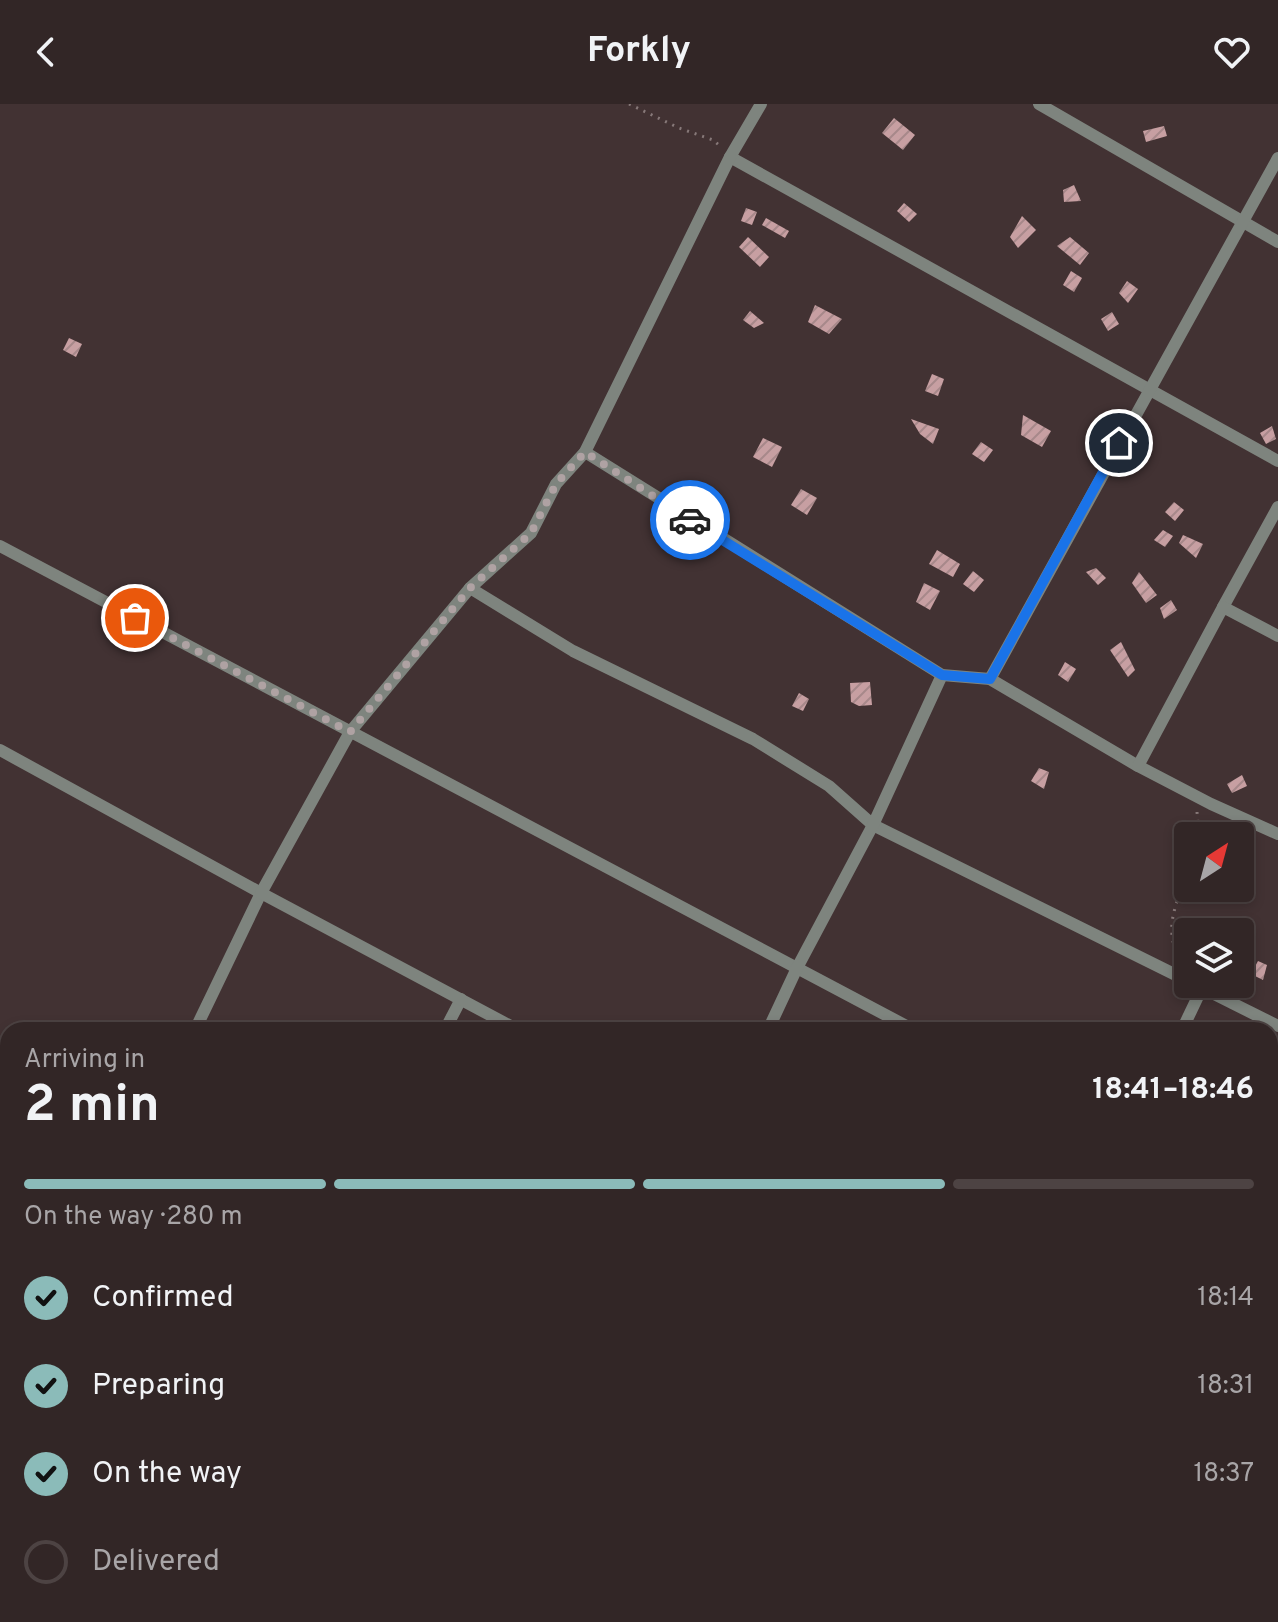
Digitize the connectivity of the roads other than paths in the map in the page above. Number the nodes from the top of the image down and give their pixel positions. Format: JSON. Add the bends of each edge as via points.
{"nodes":[{"id":1,"x":761,"y":104,"type":"edge"},
{"id":2,"x":1039,"y":104,"type":"edge"},
{"id":3,"x":730,"y":157,"type":"junction"},
{"id":4,"x":1278,"y":158,"type":"edge"},
{"id":5,"x":1241,"y":221,"type":"junction"},
{"id":6,"x":1278,"y":242,"type":"edge"},
{"id":7,"x":1148,"y":391,"type":"junction"},
{"id":8,"x":585,"y":452,"type":"junction"},
{"id":9,"x":1278,"y":461,"type":"edge"},
{"id":10,"x":1278,"y":507,"type":"edge"},
{"id":11,"x":0,"y":546,"type":"edge"},
{"id":12,"x":470,"y":588,"type":"junction"},
{"id":13,"x":1223,"y":607,"type":"junction"},
{"id":14,"x":1278,"y":636,"type":"edge"},
{"id":15,"x":942,"y":675,"type":"junction"},
{"id":16,"x":990,"y":679,"type":"junction"},
{"id":17,"x":350,"y":732,"type":"junction"},
{"id":18,"x":0,"y":750,"type":"edge"},
{"id":19,"x":1138,"y":766,"type":"junction"},
{"id":20,"x":873,"y":825,"type":"junction"},
{"id":21,"x":1278,"y":834,"type":"edge"},
{"id":22,"x":261,"y":893,"type":"junction"},
{"id":23,"x":797,"y":968,"type":"junction"},
{"id":24,"x":1174,"y":974,"type":"edge"},
{"id":25,"x":1194,"y":998,"type":"edge"},
{"id":26,"x":1222,"y":998,"type":"edge"},
{"id":27,"x":461,"y":999,"type":"junction"},
{"id":28,"x":199,"y":1022,"type":"edge"},
{"id":29,"x":449,"y":1022,"type":"edge"},
{"id":30,"x":503,"y":1022,"type":"edge"},
{"id":31,"x":772,"y":1022,"type":"edge"},
{"id":32,"x":899,"y":1022,"type":"edge"},
{"id":33,"x":1185,"y":1022,"type":"edge"},
{"id":34,"x":1270,"y":1022,"type":"edge"}],
"edges":[{"from":1,"to":3,"type":"street"},
{"from":2,"to":5,"type":"street"},
{"from":3,"to":7,"type":"street"},
{"from":3,"to":8,"type":"street"},
{"from":4,"to":5,"type":"street"},
{"from":5,"to":6,"type":"street"},
{"from":5,"to":7,"type":"street"},
{"from":7,"to":9,"type":"street"},
{"from":7,"to":16,"type":"street"},
{"from":8,"to":12,"type":"street","via":[[556,484],[531,533]]},
{"from":8,"to":15,"type":"street"},
{"from":10,"to":13,"type":"street"},
{"from":11,"to":17,"type":"street"},
{"from":12,"to":17,"type":"street"},
{"from":12,"to":20,"type":"street","via":[[573,651],[753,739],[829,786]]},
{"from":13,"to":14,"type":"street"},
{"from":13,"to":19,"type":"street"},
{"from":15,"to":16,"type":"street"},
{"from":15,"to":20,"type":"street"},
{"from":16,"to":19,"type":"street"},
{"from":17,"to":22,"type":"street"},
{"from":17,"to":23,"type":"street"},
{"from":18,"to":22,"type":"street"},
{"from":19,"to":21,"type":"street"},
{"from":20,"to":23,"type":"street"},
{"from":20,"to":24,"type":"street"},
{"from":22,"to":27,"type":"street"},
{"from":22,"to":28,"type":"street"},
{"from":23,"to":31,"type":"street"},
{"from":23,"to":32,"type":"street"},
{"from":25,"to":33,"type":"street"},
{"from":26,"to":34,"type":"street"},
{"from":27,"to":29,"type":"street"},
{"from":27,"to":30,"type":"street"}]}
